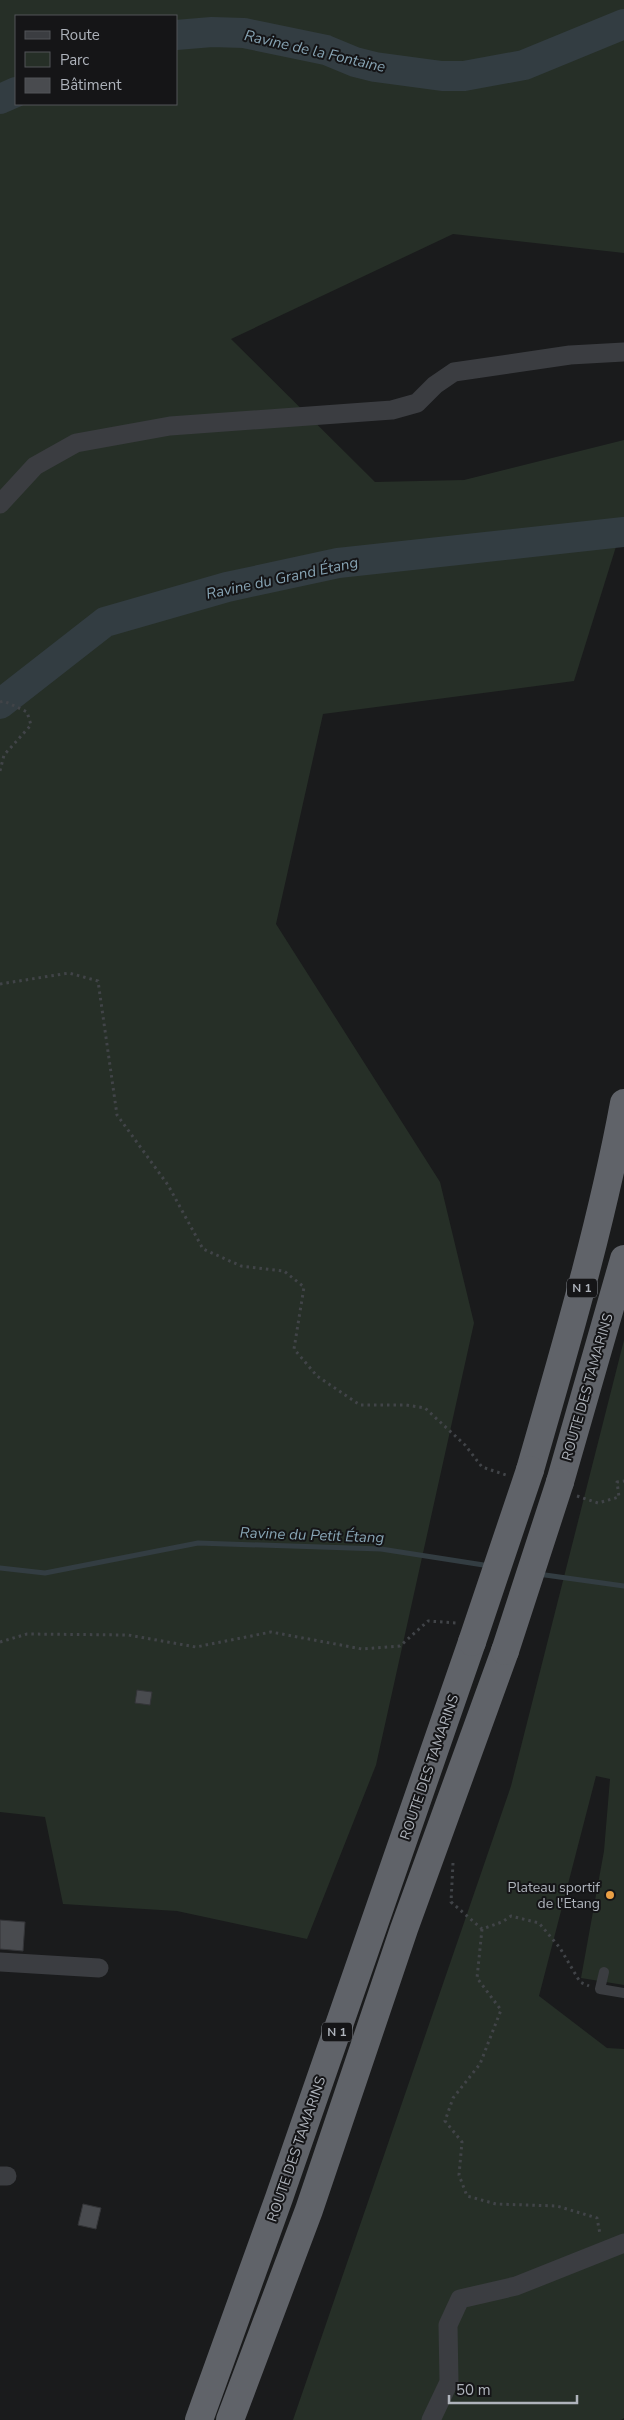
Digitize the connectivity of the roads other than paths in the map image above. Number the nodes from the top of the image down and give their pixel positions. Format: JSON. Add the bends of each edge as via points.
{"nodes":[{"id":1,"x":624,"y":352,"type":"edge"},
{"id":2,"x":0,"y":504,"type":"edge"},
{"id":3,"x":624,"y":1103,"type":"edge"},
{"id":4,"x":624,"y":1259,"type":"edge"},
{"id":5,"x":0,"y":1962,"type":"edge"},
{"id":6,"x":98,"y":1968,"type":"dead end"},
{"id":7,"x":604,"y":1972,"type":"dead end"},
{"id":8,"x":624,"y":1993,"type":"edge"},
{"id":9,"x":624,"y":2242,"type":"edge"},
{"id":10,"x":199,"y":2420,"type":"edge"},
{"id":11,"x":230,"y":2420,"type":"edge"},
{"id":12,"x":431,"y":2420,"type":"edge"}],
"edges":[{"from":1,"to":2,"type":"street","via":[[570,355],[454,372],[417,402],[392,410],[170,426],[76,443],[35,466]]},
{"from":3,"to":10,"type":"highway","name":"ROUTE DES TAMARINS","number":"N 1","bridge":true,"via":[[610,1180],[571,1329],[519,1473],[279,2198]]},
{"from":4,"to":11,"type":"highway","name":"ROUTE DES TAMARINS","number":"N 1","bridge":true,"via":[[566,1488],[404,1929],[309,2210]]},
{"from":5,"to":6,"type":"street"},
{"from":7,"to":8,"type":"lane","via":[[600,1989]]},
{"from":9,"to":12,"type":"street","via":[[516,2286],[460,2299],[448,2326],[449,2382]]}]}
